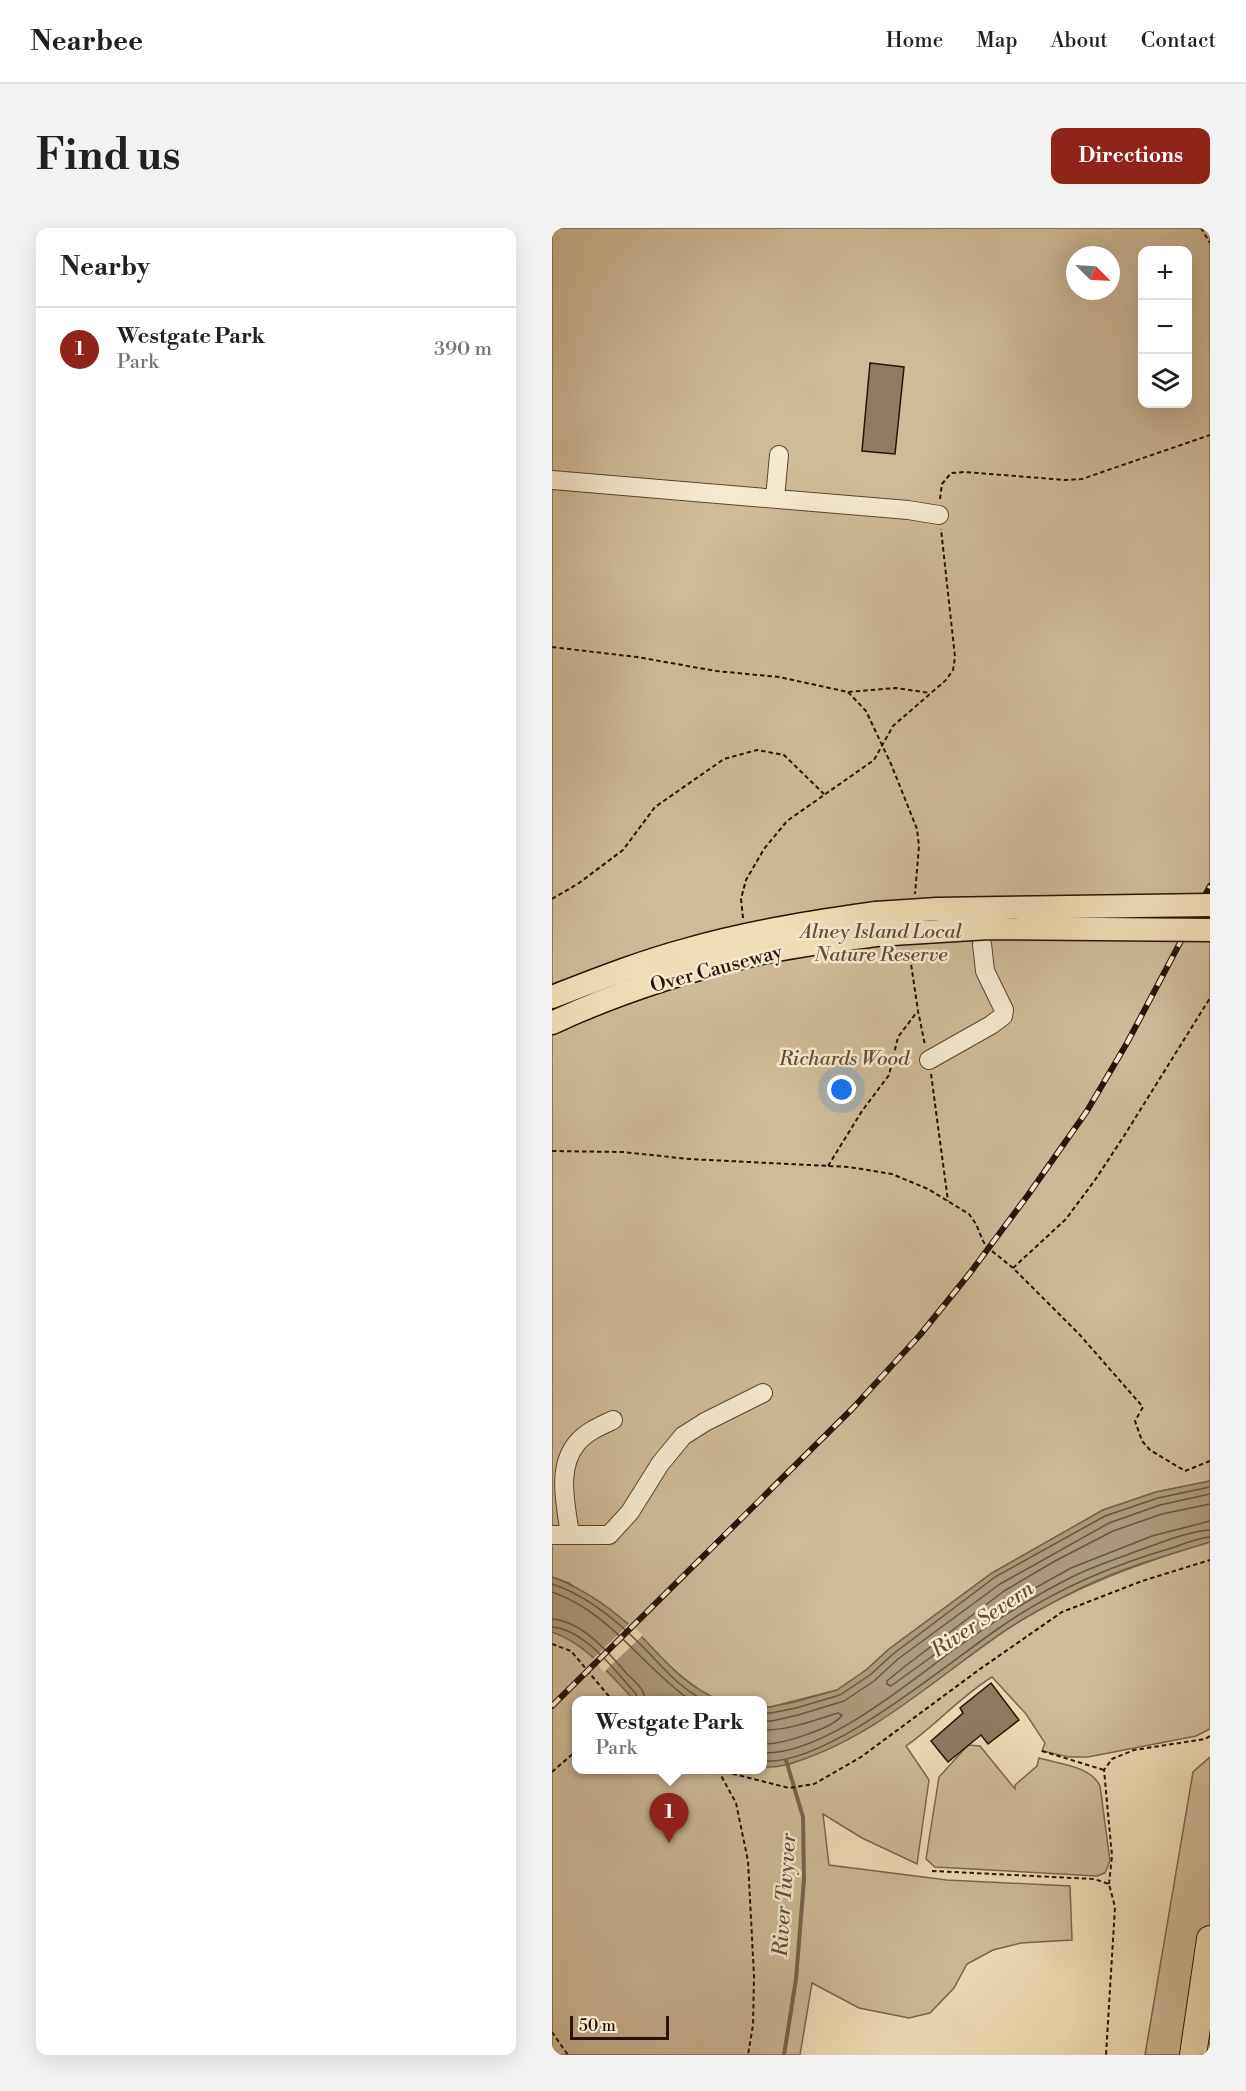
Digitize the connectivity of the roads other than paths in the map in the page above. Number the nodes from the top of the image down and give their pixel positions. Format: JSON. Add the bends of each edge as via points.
{"nodes":[{"id":1,"x":779,"y":455,"type":"dead end"},
{"id":2,"x":552,"y":480,"type":"edge"},
{"id":3,"x":775,"y":498,"type":"junction"},
{"id":4,"x":939,"y":515,"type":"road end"},
{"id":5,"x":1210,"y":905,"type":"edge"},
{"id":6,"x":876,"y":924,"type":"junction"},
{"id":7,"x":1210,"y":930,"type":"edge"},
{"id":8,"x":982,"y":944,"type":"dead end"},
{"id":9,"x":747,"y":946,"type":"junction"},
{"id":10,"x":552,"y":997,"type":"edge"},
{"id":11,"x":552,"y":1023,"type":"edge"},
{"id":12,"x":929,"y":1060,"type":"road end"},
{"id":13,"x":763,"y":1393,"type":"dead end"},
{"id":14,"x":613,"y":1420,"type":"dead end"},
{"id":15,"x":561,"y":1535,"type":"edge"},
{"id":16,"x":1210,"y":1939,"type":"edge"},
{"id":17,"x":1193,"y":2055,"type":"edge"}],
"edges":[{"from":1,"to":3,"type":"lane"},
{"from":2,"to":3,"type":"lane"},
{"from":3,"to":4,"type":"lane"},
{"from":5,"to":6,"type":"main road","name":"Over Causeway","bridge":true,"via":[[937,909]]},
{"from":6,"to":7,"type":"main road","name":"Over Causeway","bridge":true},
{"from":6,"to":9,"type":"main road","name":"Over Causeway","via":[[780,928]]},
{"from":8,"to":12,"type":"lane","via":[[985,971],[1004,1010],[1003,1016]]},
{"from":9,"to":10,"type":"main road","name":"Over Causeway","via":[[686,950]]},
{"from":9,"to":11,"type":"main road","name":"Over Causeway"},
{"from":13,"to":15,"type":"lane","via":[[683,1436],[630,1512],[609,1535]]},
{"from":14,"to":15,"type":"lane","via":[[577,1442],[568,1457]]},
{"from":16,"to":17,"type":"highway"}]}
